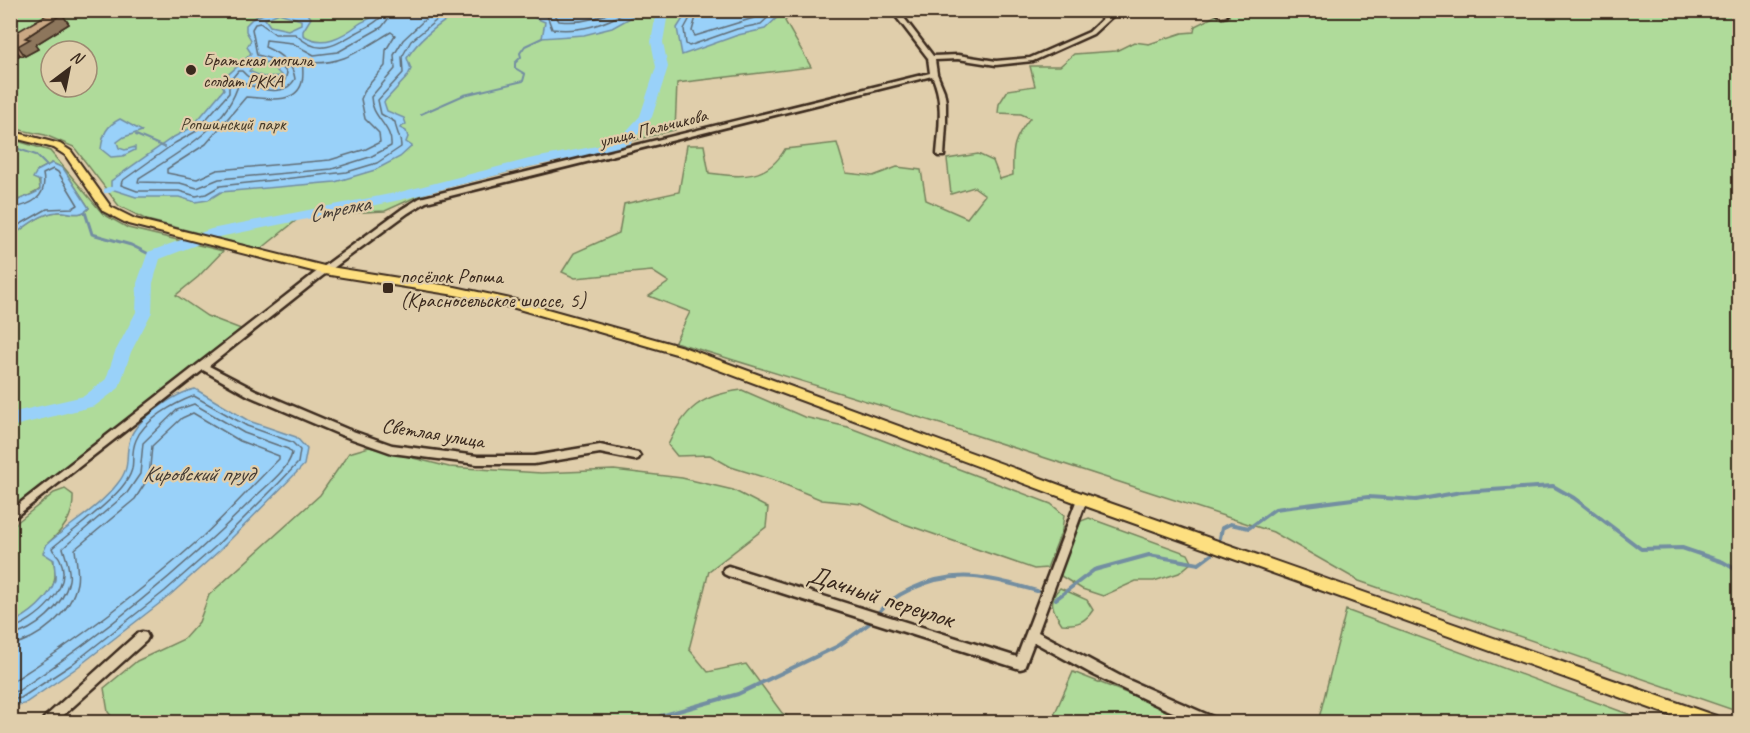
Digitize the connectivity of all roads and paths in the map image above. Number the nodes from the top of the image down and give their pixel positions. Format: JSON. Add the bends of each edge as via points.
{"nodes":[{"id":1,"x":894,"y":10,"type":"edge"},
{"id":2,"x":1116,"y":10,"type":"edge"},
{"id":3,"x":1216,"y":10,"type":"edge"},
{"id":4,"x":1224,"y":16,"type":"dead end"},
{"id":5,"x":931,"y":58,"type":"junction"},
{"id":6,"x":934,"y":74,"type":"junction"},
{"id":7,"x":10,"y":134,"type":"edge"},
{"id":8,"x":941,"y":154,"type":"dead end"},
{"id":9,"x":324,"y":270,"type":"junction"},
{"id":10,"x":204,"y":367,"type":"junction"},
{"id":11,"x":635,"y":456,"type":"dead end"},
{"id":12,"x":1082,"y":499,"type":"junction"},
{"id":13,"x":10,"y":517,"type":"edge"},
{"id":14,"x":728,"y":571,"type":"dead end"},
{"id":15,"x":1032,"y":635,"type":"junction"},
{"id":16,"x":142,"y":637,"type":"dead end"},
{"id":17,"x":48,"y":723,"type":"edge"},
{"id":18,"x":1211,"y":723,"type":"edge"},
{"id":19,"x":1710,"y":723,"type":"edge"}],
"edges":[{"from":1,"to":5,"type":"street"},
{"from":2,"to":5,"type":"street","via":[[1091,33],[1031,60],[996,63],[958,57]]},
{"from":3,"to":4,"type":"street"},
{"from":5,"to":6,"type":"street"},
{"from":6,"to":8,"type":"street","via":[[943,110]]},
{"from":6,"to":9,"type":"street","name":"улица Пальчикова","via":[[423,200]]},
{"from":7,"to":9,"type":"main road","via":[[57,146],[68,153],[107,208],[132,222]]},
{"from":9,"to":10,"type":"street","name":"улица Пальчикова"},
{"from":9,"to":12,"type":"main road","via":[[515,304],[679,350]]},
{"from":10,"to":11,"type":"street","name":"Светлая улица","via":[[252,393],[392,449],[477,460],[534,460],[600,449]]},
{"from":10,"to":13,"type":"street","name":"улица Пальчикова"},
{"from":12,"to":15,"type":"street"},
{"from":12,"to":19,"type":"main road"},
{"from":14,"to":15,"type":"street","name":"Дачный переулок","via":[[1020,664]]},
{"from":15,"to":18,"type":"street","via":[[1093,669]]},
{"from":16,"to":17,"type":"street"}]}
